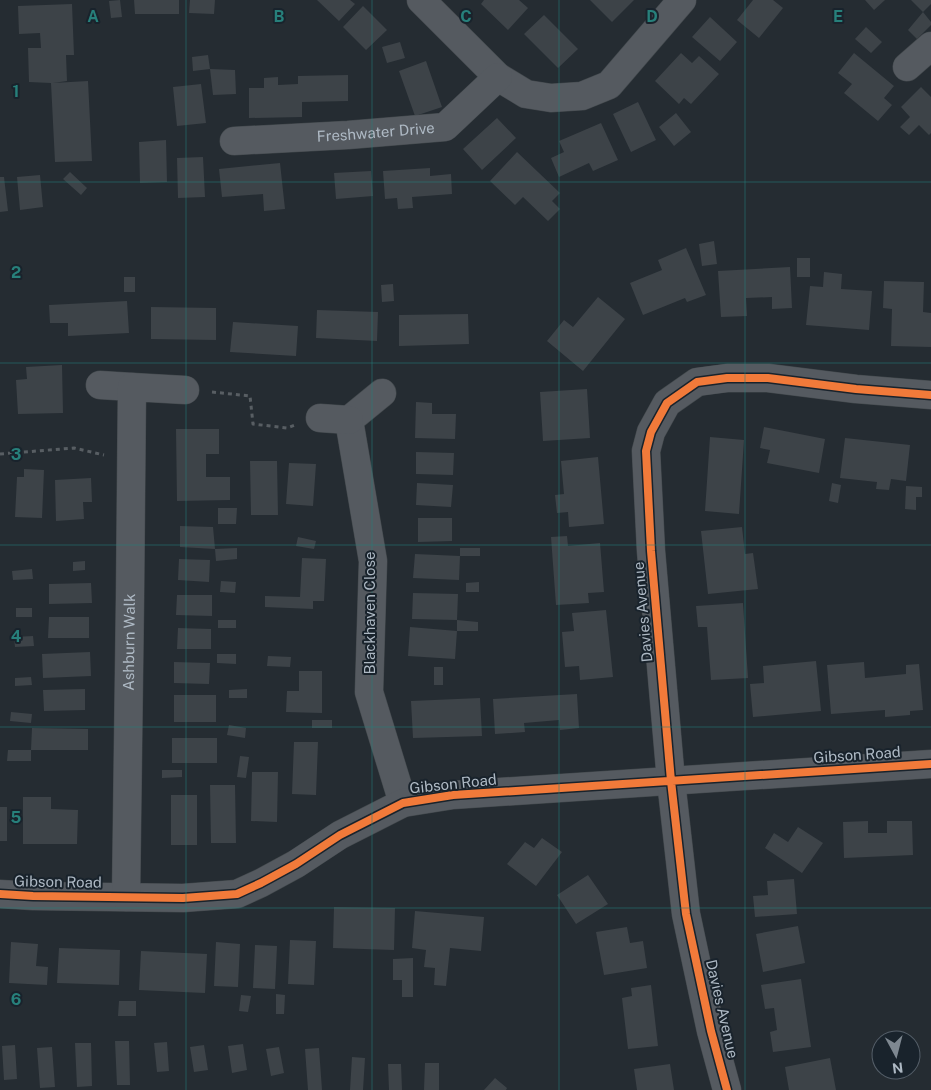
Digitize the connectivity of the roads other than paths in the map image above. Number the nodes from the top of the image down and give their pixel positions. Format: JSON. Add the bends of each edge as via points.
{"nodes":[{"id":1,"x":421,"y":0,"type":"edge"},
{"id":2,"x":682,"y":0,"type":"edge"},
{"id":3,"x":931,"y":46,"type":"edge"},
{"id":4,"x":907,"y":67,"type":"dead end"},
{"id":5,"x":498,"y":78,"type":"junction"},
{"id":6,"x":234,"y":141,"type":"dead end"},
{"id":7,"x":100,"y":385,"type":"dead end"},
{"id":8,"x":132,"y":387,"type":"junction"},
{"id":9,"x":185,"y":390,"type":"road end"},
{"id":10,"x":382,"y":393,"type":"dead end"},
{"id":11,"x":931,"y":395,"type":"edge"},
{"id":12,"x":320,"y":418,"type":"road end"},
{"id":13,"x":348,"y":420,"type":"junction"},
{"id":14,"x":931,"y":764,"type":"edge"},
{"id":15,"x":671,"y":781,"type":"junction"},
{"id":16,"x":403,"y":803,"type":"junction"},
{"id":17,"x":0,"y":894,"type":"edge"},
{"id":18,"x":126,"y":897,"type":"junction"},
{"id":19,"x":727,"y":1090,"type":"edge"}],
"edges":[{"from":1,"to":5,"type":"street"},
{"from":2,"to":5,"type":"street","via":[[609,85],[582,96],[550,98],[526,94]]},
{"from":3,"to":4,"type":"street"},
{"from":5,"to":6,"type":"street","name":"Freshwater Drive","via":[[445,128]]},
{"from":7,"to":8,"type":"street"},
{"from":8,"to":9,"type":"street"},
{"from":8,"to":18,"type":"street","name":"Ashburn Walk"},
{"from":10,"to":13,"type":"street"},
{"from":11,"to":15,"type":"street","name":"Davies Avenue","via":[[768,378],[727,378],[697,382],[667,403],[651,432],[646,468]]},
{"from":12,"to":13,"type":"street"},
{"from":13,"to":16,"type":"street","name":"Blackhaven Close","via":[[373,561],[369,692]]},
{"from":14,"to":15,"type":"street","name":"Gibson Road"},
{"from":15,"to":16,"type":"street","name":"Gibson Road","via":[[453,795]]},
{"from":15,"to":19,"type":"street","name":"Davies Avenue","via":[[686,914]]},
{"from":16,"to":18,"type":"street","name":"Gibson Road","via":[[237,894],[183,898]]},
{"from":17,"to":18,"type":"street","name":"Gibson Road"}]}
